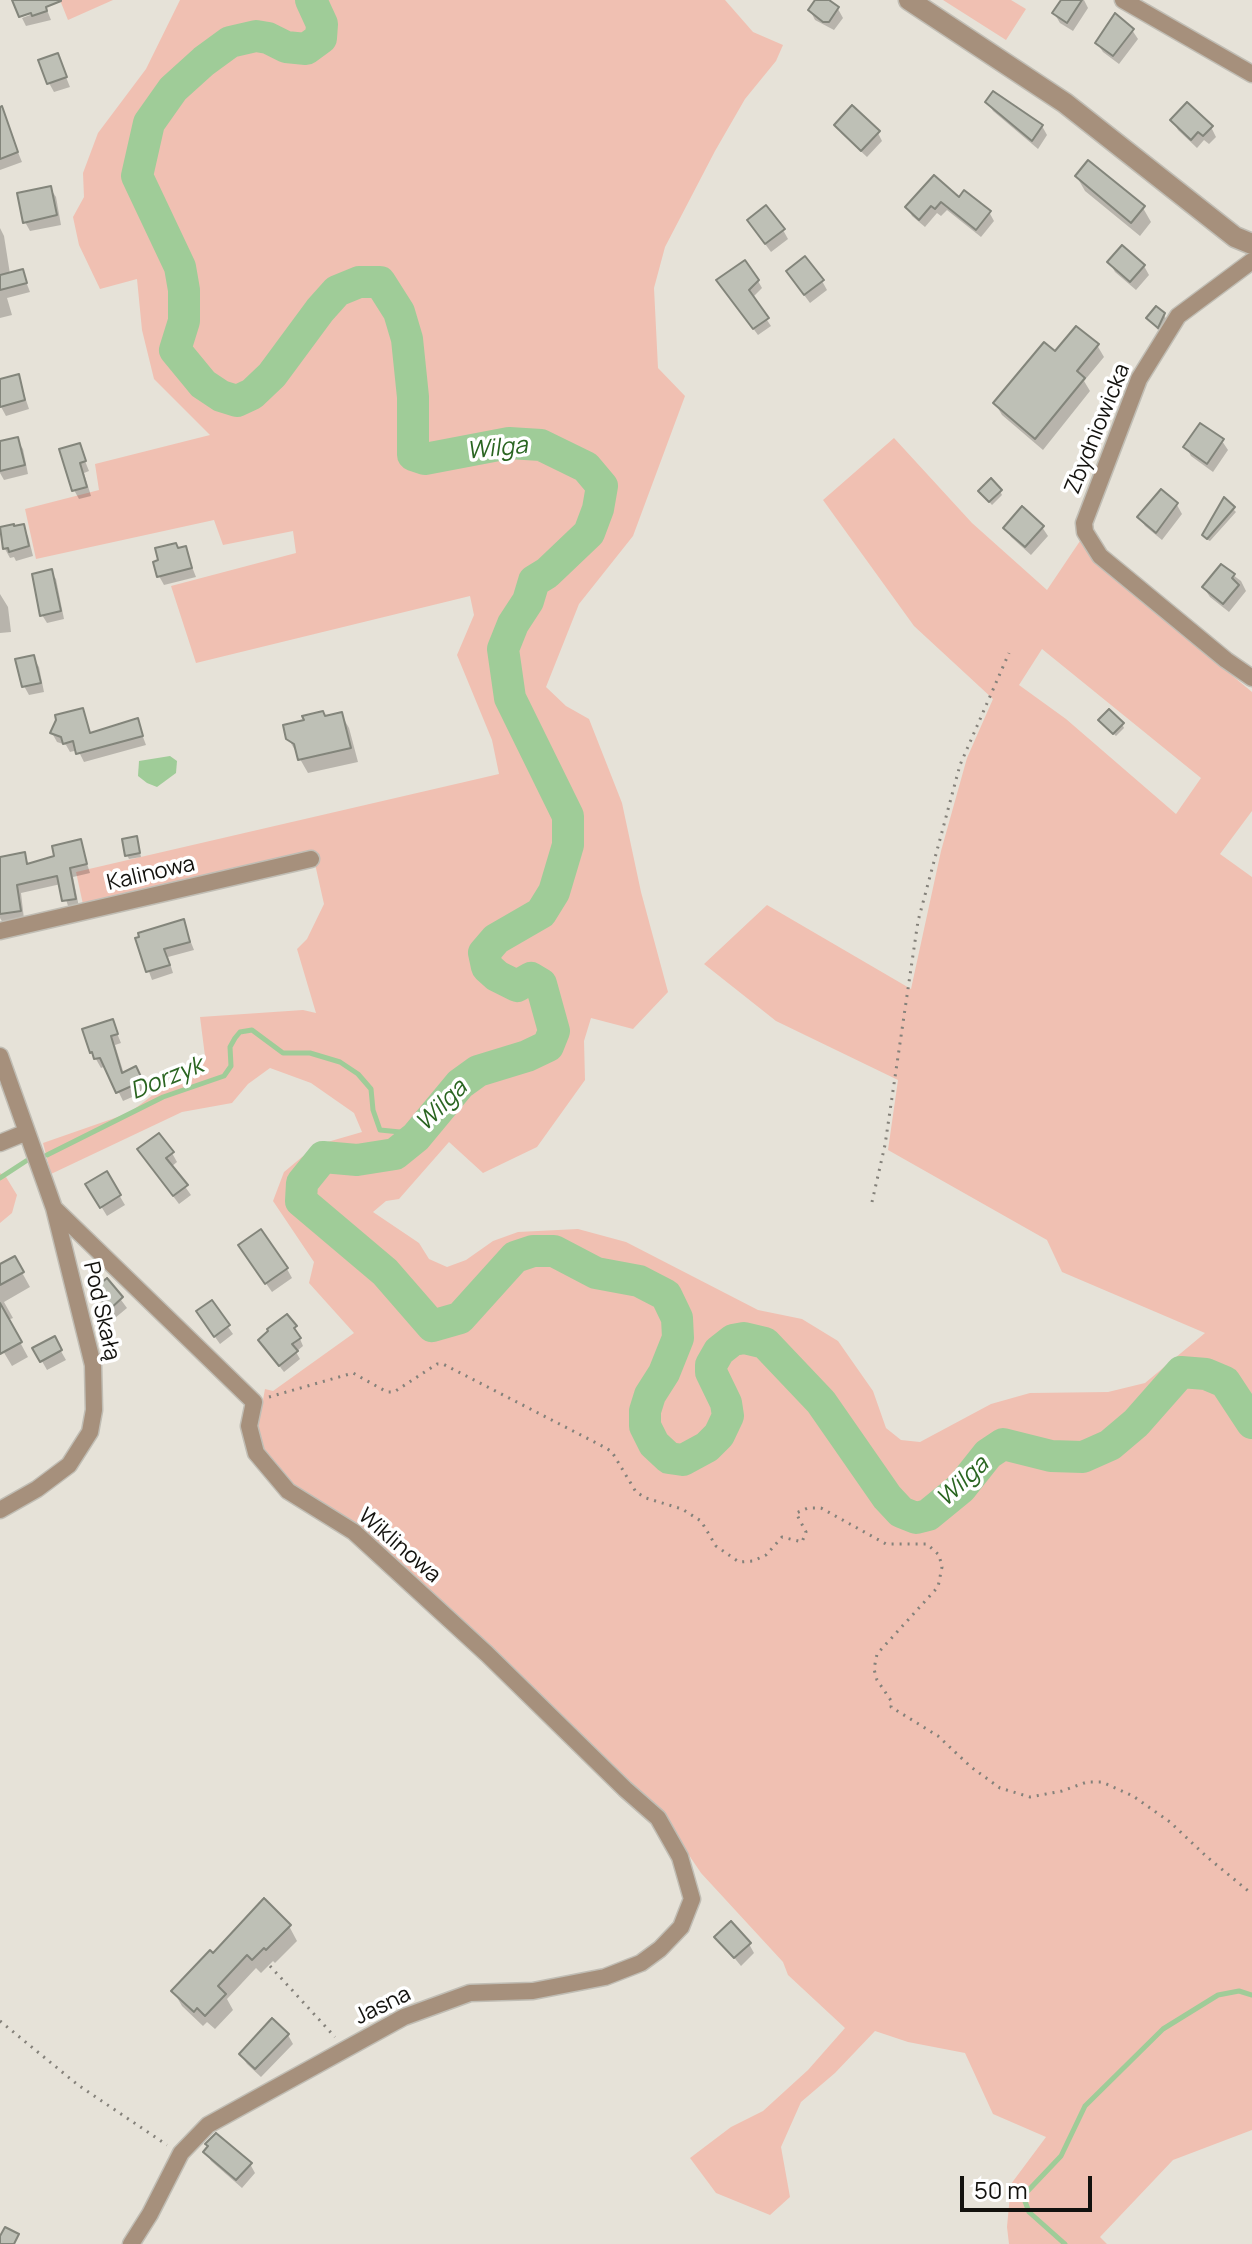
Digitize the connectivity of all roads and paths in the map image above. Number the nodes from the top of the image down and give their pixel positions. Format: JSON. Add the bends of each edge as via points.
{"nodes":[{"id":1,"x":909,"y":0,"type":"edge"},
{"id":2,"x":1123,"y":0,"type":"edge"},
{"id":3,"x":1252,"y":74,"type":"edge"},
{"id":4,"x":1252,"y":244,"type":"edge"},
{"id":5,"x":1252,"y":261,"type":"edge"},
{"id":6,"x":1009,"y":653,"type":"dead end"},
{"id":7,"x":1252,"y":678,"type":"edge"},
{"id":8,"x":311,"y":859,"type":"dead end"},
{"id":9,"x":0,"y":931,"type":"edge"},
{"id":10,"x":0,"y":1056,"type":"edge"},
{"id":11,"x":27,"y":1132,"type":"junction"},
{"id":12,"x":0,"y":1143,"type":"edge"},
{"id":13,"x":872,"y":1202,"type":"dead end"},
{"id":14,"x":54,"y":1208,"type":"junction"},
{"id":15,"x":254,"y":1402,"type":"junction"},
{"id":16,"x":0,"y":1510,"type":"edge"},
{"id":17,"x":690,"y":1890,"type":"joint"},
{"id":18,"x":1252,"y":1894,"type":"edge"},
{"id":19,"x":270,"y":1966,"type":"dead end"},
{"id":20,"x":0,"y":2021,"type":"edge"},
{"id":21,"x":346,"y":2049,"type":"junction"},
{"id":22,"x":181,"y":2153,"type":"junction"},
{"id":23,"x":131,"y":2244,"type":"edge"}],
"edges":[{"from":1,"to":4,"type":"street","via":[[1065,103],[1235,237]]},
{"from":2,"to":3,"type":"street"},
{"from":5,"to":7,"type":"street","name":"Zbydniowicka","via":[[1178,316],[1139,379],[1084,523],[1100,556]]},
{"from":6,"to":13,"type":"path","via":[[960,765],[918,921]]},
{"from":8,"to":9,"type":"street","name":"Kalinowa"},
{"from":10,"to":11,"type":"street","name":"Pod Skałą"},
{"from":11,"to":12,"type":"street"},
{"from":11,"to":14,"type":"street","name":"Pod Skałą"},
{"from":14,"to":15,"type":"street"},
{"from":14,"to":16,"type":"street","name":"Pod Skałą","via":[[93,1365],[94,1410],[90,1432],[69,1465]]},
{"from":15,"to":17,"type":"street","name":"Wiklinowa","via":[[249,1426],[256,1453],[288,1491],[354,1532],[658,1818],[680,1857]]},
{"from":15,"to":18,"type":"path","via":[[353,1373],[394,1392],[443,1364],[612,1452],[636,1492],[701,1521],[716,1546],[739,1562],[766,1555],[782,1537],[802,1542],[806,1532],[796,1513],[808,1508],[821,1508],[886,1544],[927,1544],[939,1555],[938,1587],[877,1654],[874,1669],[891,1707],[938,1736],[1000,1788],[1030,1797],[1102,1782],[1133,1796]]},
{"from":17,"to":21,"type":"street","name":"Jasna","via":[[692,1899],[681,1927],[641,1963],[605,1977],[533,1991],[470,1993],[404,2017]]},
{"from":19,"to":21,"type":"path"},
{"from":20,"to":22,"type":"path","via":[[78,2085]]},
{"from":21,"to":22,"type":"street","name":"Jasna","via":[[208,2125]]},
{"from":22,"to":23,"type":"street","name":"Jasna"}]}
